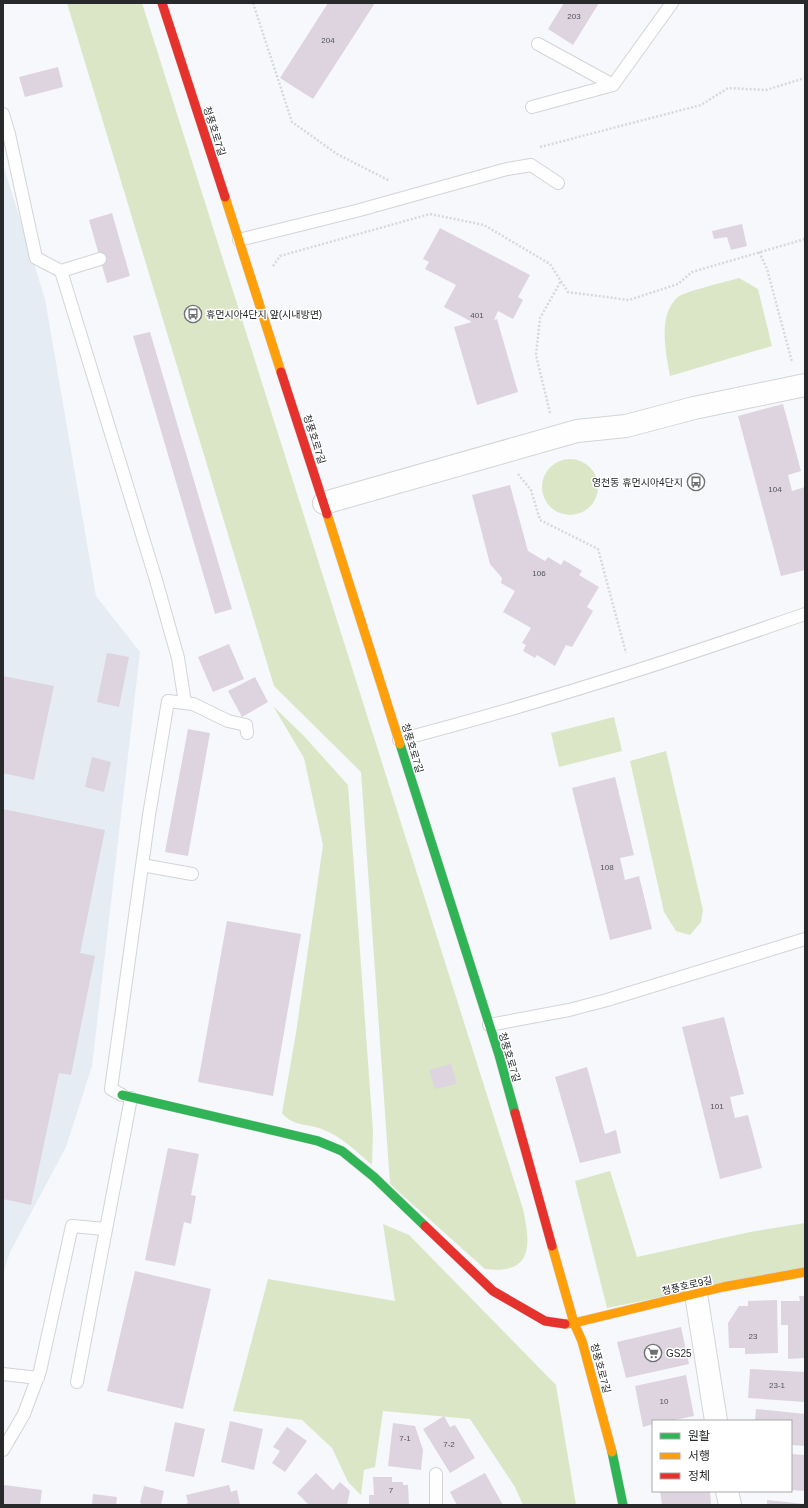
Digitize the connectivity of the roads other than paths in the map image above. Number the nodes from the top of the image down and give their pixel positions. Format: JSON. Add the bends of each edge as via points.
{"nodes":[{"id":1,"x":162,"y":3,"type":"edge"},
{"id":2,"x":672,"y":3,"type":"edge"},
{"id":3,"x":538,"y":44,"type":"dead end"},
{"id":4,"x":613,"y":85,"type":"junction"},
{"id":5,"x":532,"y":107,"type":"dead end"},
{"id":6,"x":3,"y":114,"type":"edge"},
{"id":7,"x":558,"y":183,"type":"dead end"},
{"id":8,"x":239,"y":240,"type":"junction"},
{"id":9,"x":100,"y":259,"type":"dead end"},
{"id":10,"x":61,"y":271,"type":"junction"},
{"id":11,"x":802,"y":386,"type":"edge"},
{"id":12,"x":324,"y":502,"type":"junction"},
{"id":13,"x":805,"y":614,"type":"edge"},
{"id":14,"x":185,"y":703,"type":"junction"},
{"id":15,"x":247,"y":733,"type":"dead end"},
{"id":16,"x":399,"y":740,"type":"junction"},
{"id":17,"x":142,"y":866,"type":"junction"},
{"id":18,"x":192,"y":874,"type":"dead end"},
{"id":19,"x":805,"y":939,"type":"edge"},
{"id":20,"x":489,"y":1025,"type":"junction"},
{"id":21,"x":126,"y":1096,"type":"junction"},
{"id":22,"x":105,"y":1229,"type":"junction"},
{"id":23,"x":805,"y":1272,"type":"edge"},
{"id":24,"x":696,"y":1294,"type":"junction"},
{"id":25,"x":574,"y":1323,"type":"junction"},
{"id":26,"x":3,"y":1374,"type":"edge"},
{"id":27,"x":38,"y":1378,"type":"junction"},
{"id":28,"x":77,"y":1382,"type":"dead end"},
{"id":29,"x":716,"y":1420,"type":"edge"},
{"id":30,"x":3,"y":1450,"type":"edge"},
{"id":31,"x":436,"y":1474,"type":"dead end"},
{"id":32,"x":727,"y":1492,"type":"edge"},
{"id":33,"x":436,"y":1505,"type":"edge"},
{"id":34,"x":623,"y":1505,"type":"edge"},
{"id":35,"x":730,"y":1505,"type":"edge"}],
"edges":[{"from":1,"to":8,"type":"street","name":"청풍호로7길"},
{"from":2,"to":4,"type":"lane"},
{"from":3,"to":4,"type":"lane"},
{"from":4,"to":5,"type":"lane"},
{"from":6,"to":10,"type":"lane","via":[[36,258]]},
{"from":7,"to":8,"type":"lane","via":[[531,164],[508,168],[356,211]]},
{"from":8,"to":12,"type":"street","name":"청풍호로7길"},
{"from":9,"to":10,"type":"lane"},
{"from":10,"to":14,"type":"lane","via":[[156,580],[178,658]]},
{"from":11,"to":12,"type":"street","via":[[694,408],[626,426],[556,436]]},
{"from":12,"to":16,"type":"street","name":"청풍호로7길"},
{"from":13,"to":16,"type":"lane","via":[[632,673],[470,722]]},
{"from":14,"to":15,"type":"lane","via":[[193,704],[228,721],[246,725]]},
{"from":14,"to":17,"type":"lane","via":[[168,700]]},
{"from":16,"to":20,"type":"street","name":"청풍호로7길"},
{"from":17,"to":18,"type":"lane"},
{"from":17,"to":21,"type":"lane","via":[[111,1088]]},
{"from":19,"to":20,"type":"lane","via":[[607,1000]]},
{"from":20,"to":25,"type":"street","name":"청풍호로7길"},
{"from":21,"to":22,"type":"lane"},
{"from":21,"to":25,"type":"street","name":"청풍호로9길","via":[[318,1141],[342,1151],[374,1177],[493,1291],[545,1321],[558,1324]]},
{"from":22,"to":27,"type":"lane","via":[[72,1226]]},
{"from":22,"to":28,"type":"lane"},
{"from":23,"to":24,"type":"street","name":"청풍호로9길"},
{"from":24,"to":25,"type":"street","name":"청풍호로9길"},
{"from":24,"to":29,"type":"street"},
{"from":25,"to":34,"type":"street","name":"청풍호로7길","via":[[582,1341]]},
{"from":26,"to":27,"type":"lane"},
{"from":27,"to":30,"type":"lane","via":[[24,1414]]},
{"from":31,"to":33,"type":"lane"},
{"from":32,"to":35,"type":"street"}]}
